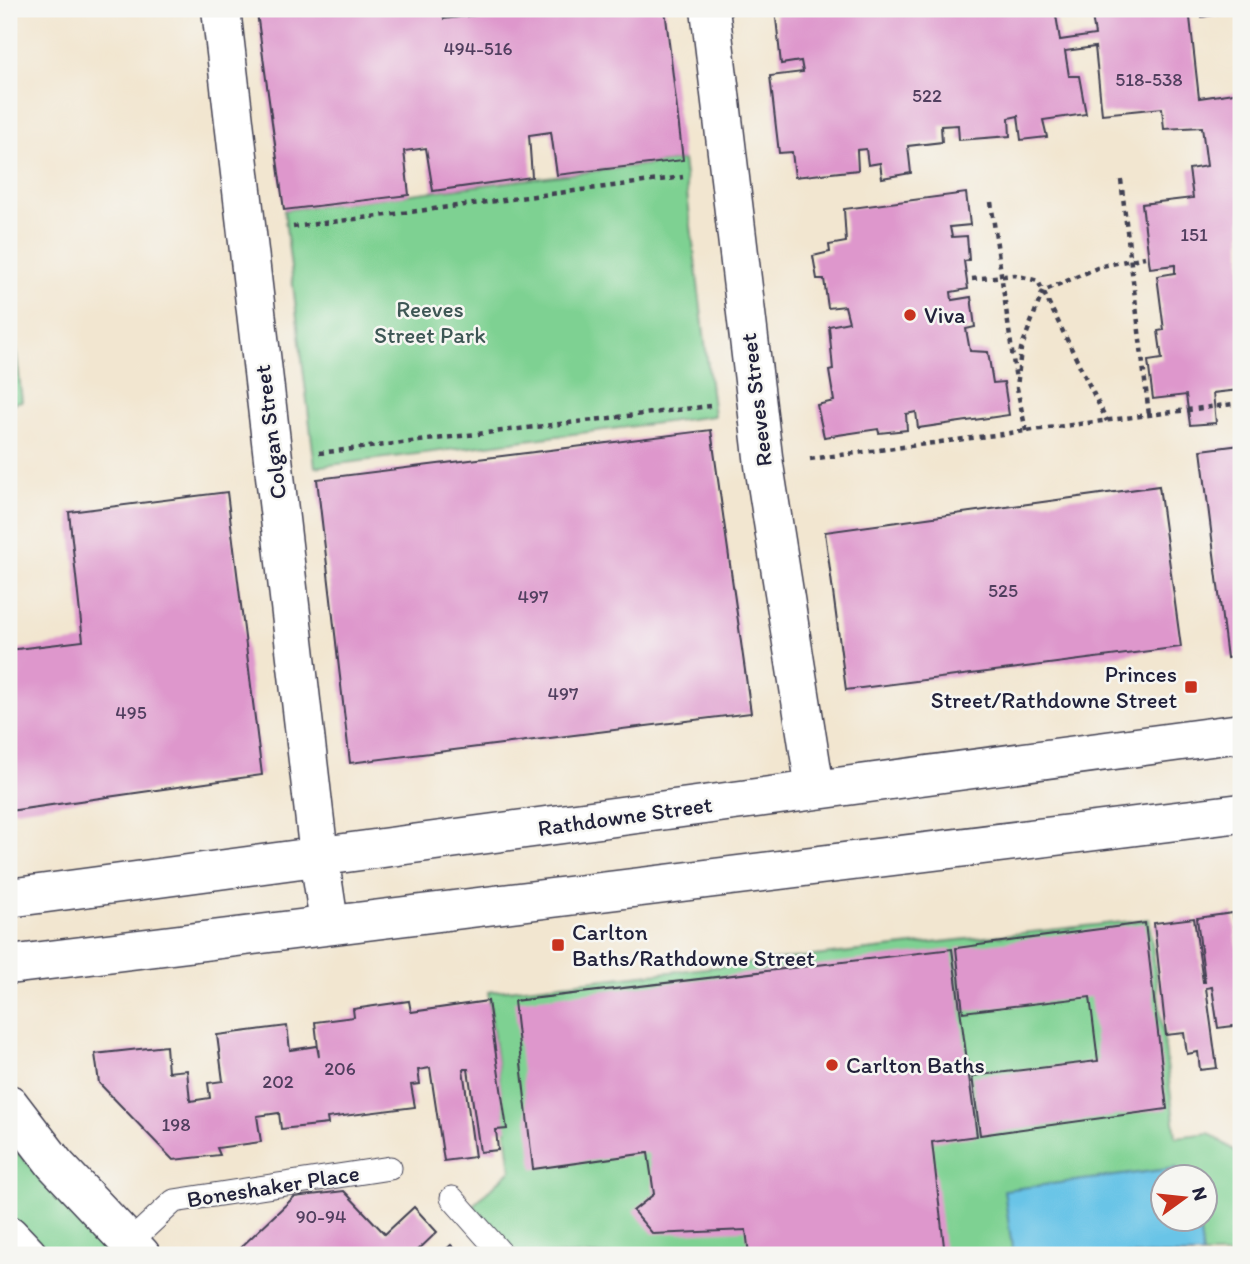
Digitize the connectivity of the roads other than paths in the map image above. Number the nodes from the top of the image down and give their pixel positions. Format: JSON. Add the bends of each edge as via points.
{"nodes":[{"id":1,"x":221,"y":9,"type":"edge"},
{"id":2,"x":709,"y":9,"type":"edge"},
{"id":3,"x":1241,"y":733,"type":"edge"},
{"id":4,"x":815,"y":789,"type":"junction"},
{"id":5,"x":1241,"y":813,"type":"edge"},
{"id":6,"x":319,"y":856,"type":"junction"},
{"id":7,"x":9,"y":898,"type":"edge"},
{"id":8,"x":329,"y":923,"type":"junction"},
{"id":9,"x":9,"y":965,"type":"edge"},
{"id":10,"x":11,"y":1114,"type":"edge"},
{"id":11,"x":390,"y":1168,"type":"dead end"},
{"id":12,"x":452,"y":1198,"type":"dead end"},
{"id":13,"x":9,"y":1235,"type":"edge"},
{"id":14,"x":135,"y":1249,"type":"edge"},
{"id":15,"x":28,"y":1255,"type":"edge"},
{"id":16,"x":497,"y":1255,"type":"edge"}],
"edges":[{"from":1,"to":6,"type":"main road","name":"Colgan Street"},
{"from":2,"to":4,"type":"main road","name":"Reeves Street","via":[[764,464]]},
{"from":3,"to":4,"type":"main road","name":"Rathdowne Street"},
{"from":4,"to":6,"type":"main road","name":"Rathdowne Street"},
{"from":5,"to":8,"type":"main road","via":[[677,885]]},
{"from":6,"to":7,"type":"main road","name":"Rathdowne Street"},
{"from":6,"to":8,"type":"main road","name":"Colgan Street"},
{"from":8,"to":9,"type":"main road"},
{"from":10,"to":14,"type":"main road"},
{"from":11,"to":14,"type":"lane","name":"Boneshaker Place","via":[[174,1201]]},
{"from":12,"to":16,"type":"lane","via":[[500,1252]]},
{"from":13,"to":15,"type":"main road"}]}
